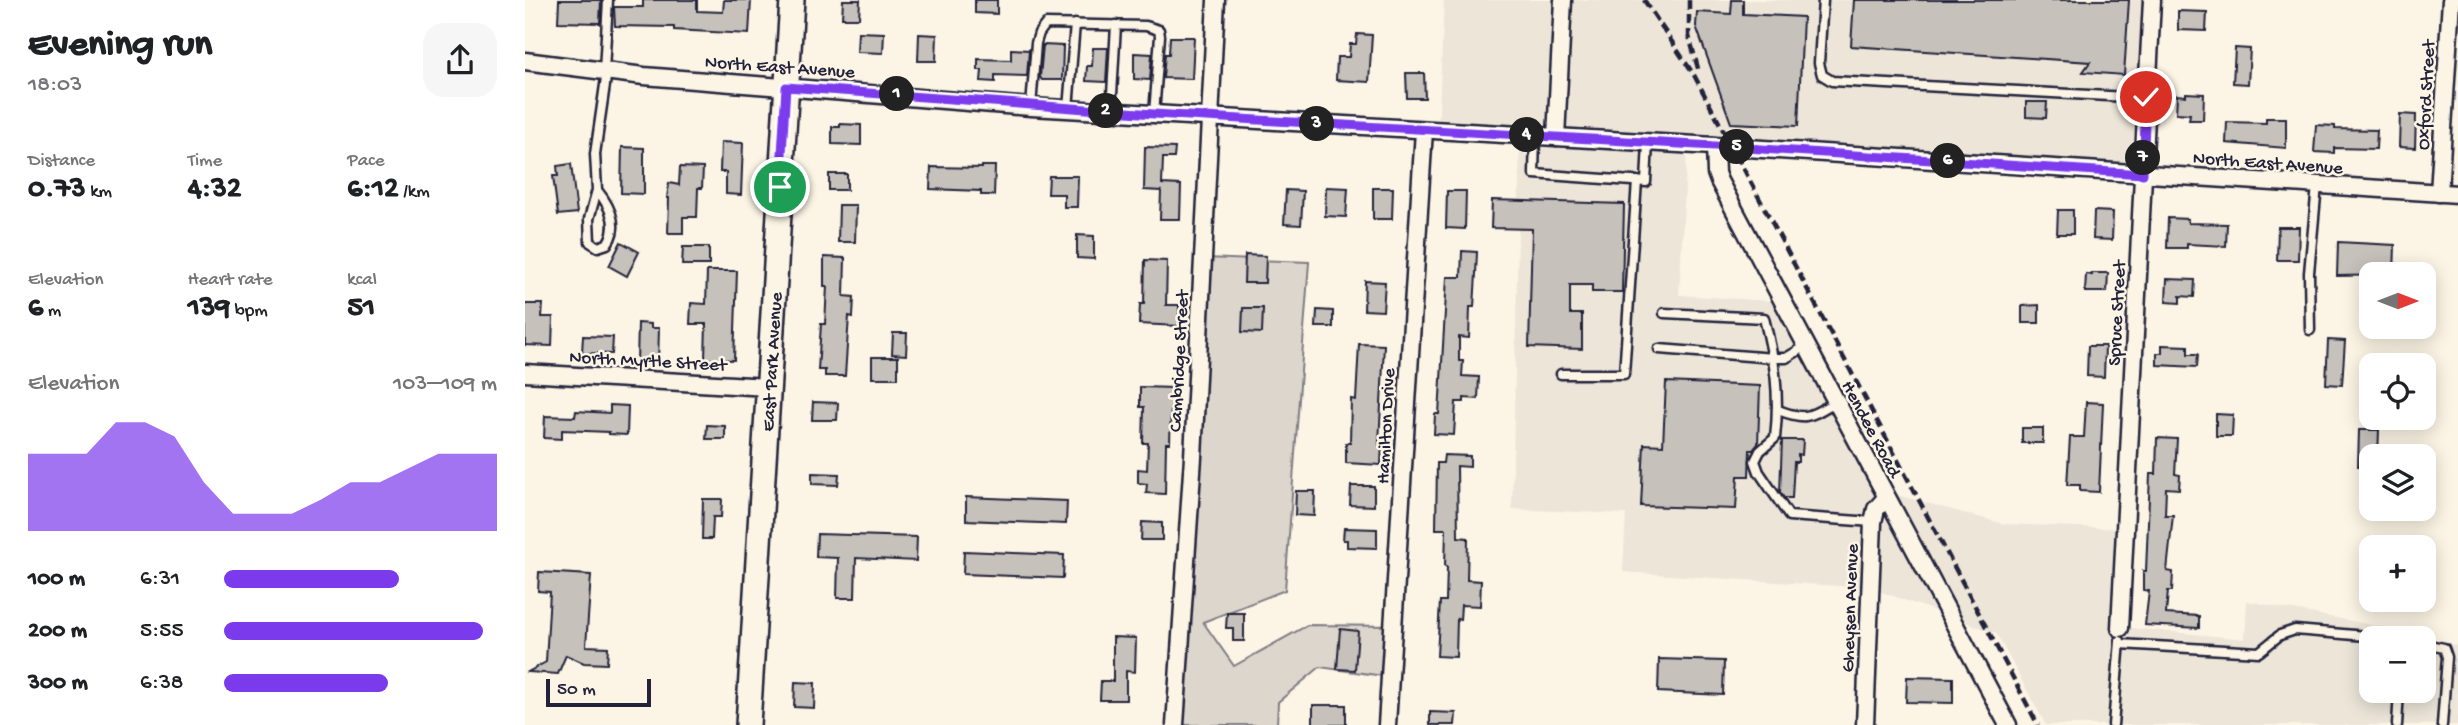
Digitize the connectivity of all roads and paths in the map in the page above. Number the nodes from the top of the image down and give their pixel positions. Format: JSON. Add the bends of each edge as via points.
{"nodes":[{"id":1,"x":608,"y":0,"type":"edge"},
{"id":2,"x":792,"y":0,"type":"edge"},
{"id":3,"x":1216,"y":0,"type":"edge"},
{"id":4,"x":1563,"y":0,"type":"edge"},
{"id":5,"x":1823,"y":0,"type":"edge"},
{"id":6,"x":2151,"y":0,"type":"edge"},
{"id":7,"x":2451,"y":0,"type":"edge"},
{"id":8,"x":1075,"y":24,"type":"junction"},
{"id":9,"x":1116,"y":25,"type":"junction"},
{"id":10,"x":525,"y":61,"type":"edge"},
{"id":11,"x":606,"y":71,"type":"junction"},
{"id":12,"x":786,"y":87,"type":"junction"},
{"id":13,"x":2146,"y":97,"type":"junction"},
{"id":14,"x":1031,"y":107,"type":"junction"},
{"id":15,"x":1068,"y":109,"type":"junction"},
{"id":16,"x":1111,"y":112,"type":"junction"},
{"id":17,"x":1154,"y":114,"type":"junction"},
{"id":18,"x":1210,"y":118,"type":"junction"},
{"id":19,"x":1424,"y":130,"type":"junction"},
{"id":20,"x":1535,"y":136,"type":"junction"},
{"id":21,"x":1556,"y":137,"type":"junction"},
{"id":22,"x":1648,"y":142,"type":"junction"},
{"id":23,"x":1715,"y":146,"type":"junction"},
{"id":24,"x":2143,"y":174,"type":"junction"},
{"id":25,"x":1637,"y":181,"type":"junction"},
{"id":26,"x":2317,"y":185,"type":"junction"},
{"id":27,"x":597,"y":190,"type":"junction"},
{"id":28,"x":2439,"y":193,"type":"junction"},
{"id":29,"x":2458,"y":194,"type":"edge"},
{"id":30,"x":1664,"y":313,"type":"dead end"},
{"id":31,"x":2310,"y":330,"type":"dead end"},
{"id":32,"x":1806,"y":346,"type":"junction"},
{"id":33,"x":1659,"y":349,"type":"dead end"},
{"id":34,"x":1774,"y":358,"type":"junction"},
{"id":35,"x":525,"y":373,"type":"edge"},
{"id":36,"x":1561,"y":374,"type":"dead end"},
{"id":37,"x":768,"y":387,"type":"junction"},
{"id":38,"x":1835,"y":402,"type":"junction"},
{"id":39,"x":1778,"y":411,"type":"junction"},
{"id":40,"x":1886,"y":498,"type":"junction"},
{"id":41,"x":1873,"y":522,"type":"junction"},
{"id":42,"x":2359,"y":635,"type":"edge"},
{"id":43,"x":2120,"y":636,"type":"junction"},
{"id":44,"x":2436,"y":646,"type":"edge"},
{"id":45,"x":2398,"y":703,"type":"edge"},
{"id":46,"x":748,"y":725,"type":"edge"},
{"id":47,"x":1175,"y":725,"type":"edge"},
{"id":48,"x":1387,"y":725,"type":"edge"},
{"id":49,"x":1865,"y":725,"type":"edge"},
{"id":50,"x":2008,"y":725,"type":"edge"},
{"id":51,"x":2113,"y":725,"type":"edge"},
{"id":52,"x":2396,"y":725,"type":"edge"},
{"id":53,"x":2442,"y":725,"type":"edge"}],
"edges":[{"from":1,"to":11,"type":"lane"},
{"from":2,"to":12,"type":"main road","name":"East Park Avenue"},
{"from":3,"to":18,"type":"street","name":"Cambridge Street"},
{"from":4,"to":21,"type":"street"},
{"from":5,"to":13,"type":"lane","via":[[1819,63],[1822,75],[1832,81]]},
{"from":6,"to":13,"type":"street","name":"Spruce Street"},
{"from":7,"to":28,"type":"street","name":"Oxford Street"},
{"from":8,"to":9,"type":"lane"},
{"from":8,"to":14,"type":"lane","via":[[1046,24],[1038,33]]},
{"from":8,"to":15,"type":"lane"},
{"from":9,"to":16,"type":"lane"},
{"from":9,"to":17,"type":"lane","via":[[1159,30]]},
{"from":10,"to":11,"type":"street","name":"North East Avenue"},
{"from":11,"to":12,"type":"street","name":"North East Avenue"},
{"from":11,"to":27,"type":"lane","via":[[595,154]]},
{"from":12,"to":14,"type":"street","name":"North East Avenue"},
{"from":12,"to":37,"type":"main road","name":"East Park Avenue"},
{"from":13,"to":24,"type":"street","name":"Spruce Street"},
{"from":14,"to":15,"type":"street","name":"North East Avenue"},
{"from":15,"to":16,"type":"street","name":"North East Avenue"},
{"from":16,"to":17,"type":"street","name":"North East Avenue"},
{"from":17,"to":18,"type":"street","name":"North East Avenue"},
{"from":18,"to":19,"type":"street","name":"North East Avenue"},
{"from":18,"to":47,"type":"street","name":"Cambridge Street"},
{"from":19,"to":20,"type":"street","name":"North East Avenue"},
{"from":19,"to":48,"type":"street","name":"Hamilton Drive"},
{"from":20,"to":21,"type":"street","name":"North East Avenue"},
{"from":20,"to":25,"type":"lane","via":[[1534,174]]},
{"from":21,"to":22,"type":"street","name":"North East Avenue"},
{"from":22,"to":23,"type":"street","name":"North East Avenue"},
{"from":22,"to":25,"type":"lane","via":[[1646,182]]},
{"from":23,"to":24,"type":"street","name":"North East Avenue"},
{"from":23,"to":32,"type":"street","name":"Hendee Road","via":[[1719,181]]},
{"from":24,"to":26,"type":"street","name":"North East Avenue"},
{"from":24,"to":43,"type":"street","name":"Spruce Street"},
{"from":25,"to":36,"type":"lane","via":[[1624,374]]},
{"from":26,"to":28,"type":"street","name":"North East Avenue"},
{"from":26,"to":31,"type":"lane","via":[[2309,273]]},
{"from":27,"to":27,"type":"lane","via":[[589,219],[590,242],[598,247],[613,235],[613,222],[607,202]]},
{"from":28,"to":29,"type":"street","name":"North East Avenue"},
{"from":30,"to":34,"type":"lane","via":[[1763,318]]},
{"from":32,"to":34,"type":"lane","via":[[1786,358]]},
{"from":32,"to":38,"type":"street","name":"Hendee Road"},
{"from":33,"to":34,"type":"lane"},
{"from":34,"to":39,"type":"lane"},
{"from":35,"to":37,"type":"street","name":"North Myrtle Street"},
{"from":37,"to":46,"type":"main road","name":"East Park Avenue"},
{"from":38,"to":39,"type":"lane","via":[[1809,417]]},
{"from":38,"to":40,"type":"street","name":"Hendee Road"},
{"from":39,"to":41,"type":"lane","via":[[1775,438],[1755,461],[1789,516]]},
{"from":40,"to":41,"type":"street","name":"Gheysen Avenue","via":[[1876,509]]},
{"from":40,"to":50,"type":"street","name":"Hendee Road"},
{"from":41,"to":49,"type":"street","name":"Gheysen Avenue"},
{"from":42,"to":43,"type":"lane","via":[[2295,629],[2259,652]]},
{"from":43,"to":51,"type":"lane"},
{"from":44,"to":53,"type":"lane","via":[[2444,648],[2447,657]]},
{"from":45,"to":52,"type":"lane"}]}
